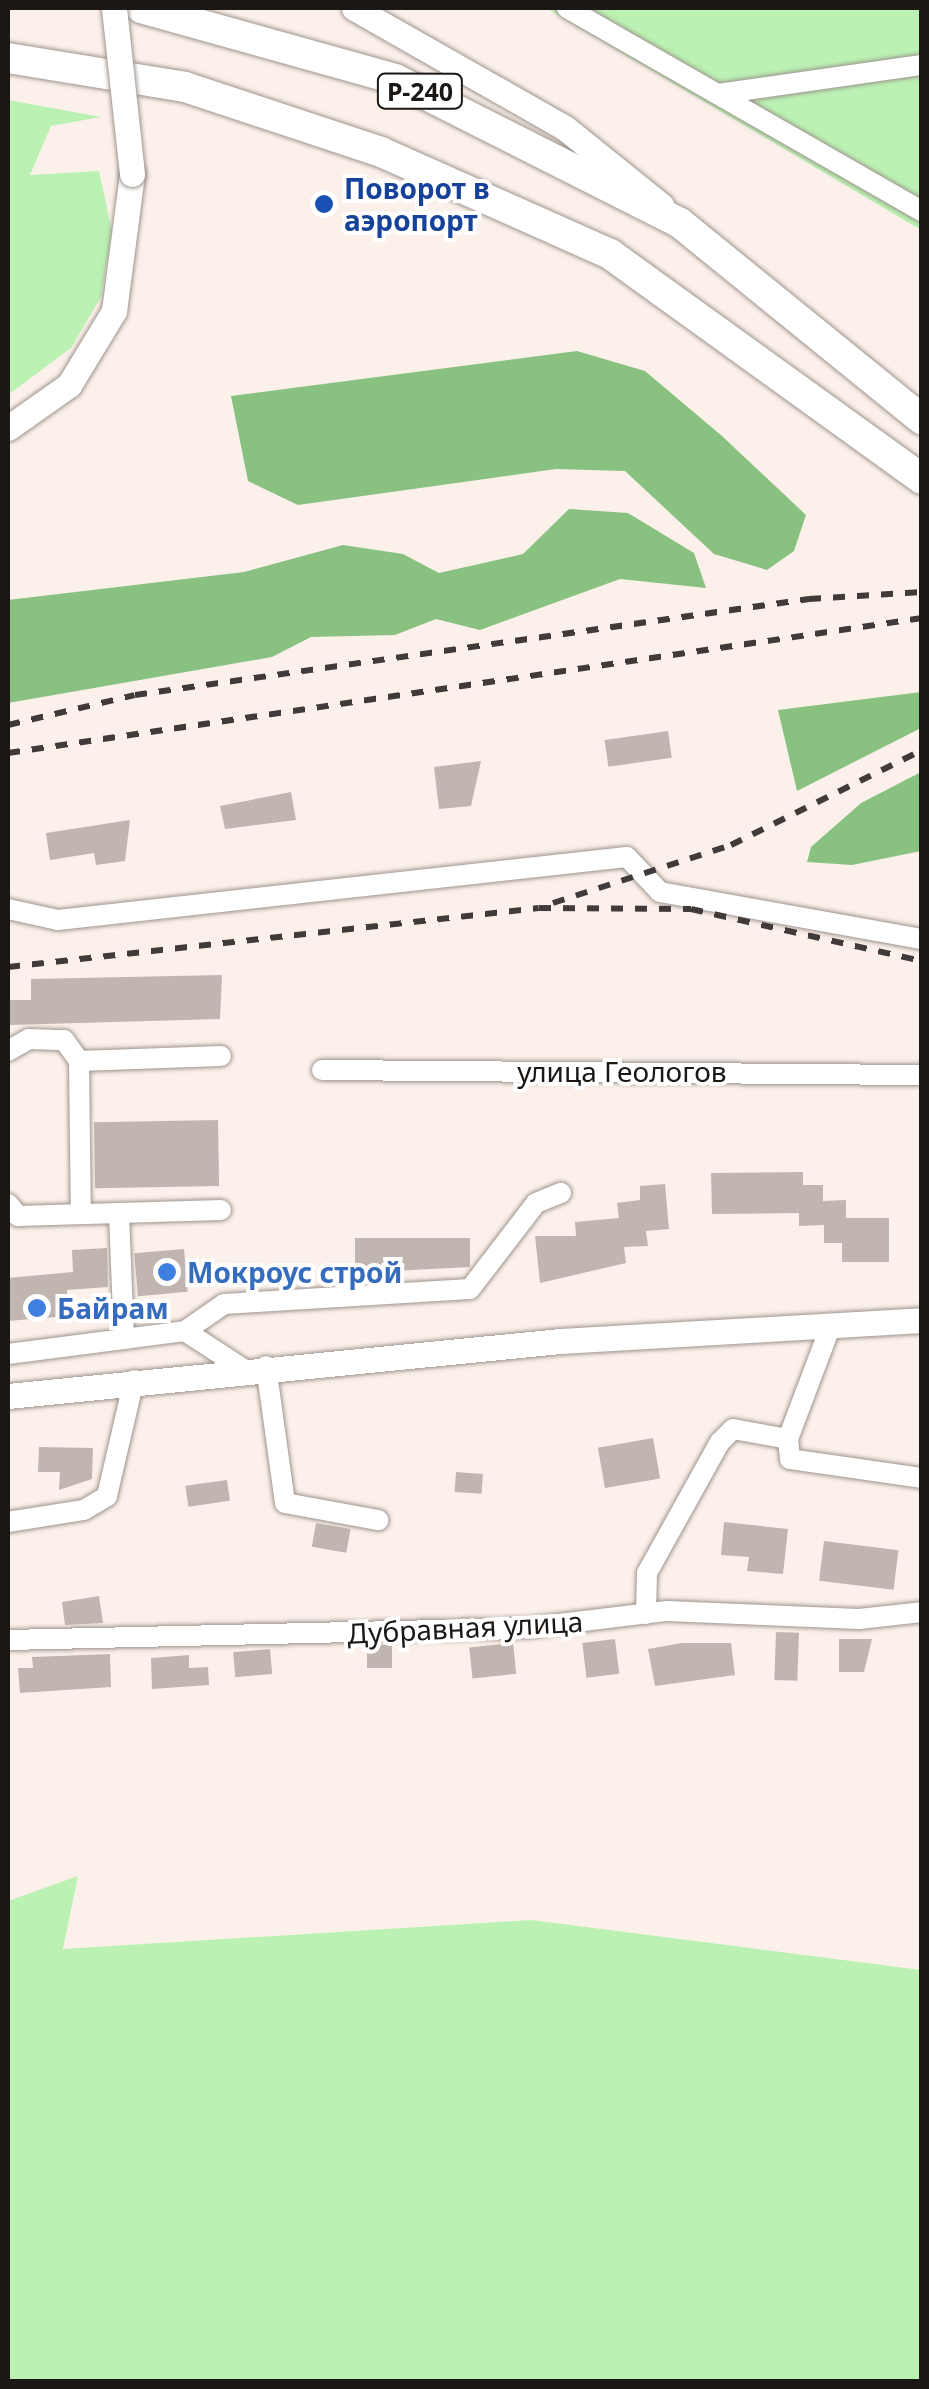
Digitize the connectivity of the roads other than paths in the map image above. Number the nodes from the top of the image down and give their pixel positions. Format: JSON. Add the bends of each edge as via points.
{"nodes":[{"id":1,"x":114,"y":8,"type":"edge"},
{"id":2,"x":141,"y":8,"type":"edge"},
{"id":3,"x":354,"y":8,"type":"edge"},
{"id":4,"x":567,"y":8,"type":"edge"},
{"id":5,"x":8,"y":58,"type":"edge"},
{"id":6,"x":922,"y":65,"type":"edge"},
{"id":7,"x":718,"y":94,"type":"junction"},
{"id":8,"x":922,"y":211,"type":"edge"},
{"id":9,"x":680,"y":224,"type":"junction"},
{"id":10,"x":922,"y":420,"type":"edge"},
{"id":11,"x":8,"y":428,"type":"edge"},
{"id":12,"x":922,"y":479,"type":"edge"},
{"id":13,"x":8,"y":909,"type":"edge"},
{"id":14,"x":922,"y":940,"type":"edge"},
{"id":15,"x":8,"y":1051,"type":"edge"},
{"id":16,"x":221,"y":1056,"type":"dead end"},
{"id":17,"x":79,"y":1061,"type":"junction"},
{"id":18,"x":322,"y":1070,"type":"dead end"},
{"id":19,"x":922,"y":1076,"type":"edge"},
{"id":20,"x":561,"y":1192,"type":"dead end"},
{"id":21,"x":8,"y":1204,"type":"edge"},
{"id":22,"x":221,"y":1210,"type":"dead end"},
{"id":23,"x":119,"y":1213,"type":"junction"},
{"id":24,"x":81,"y":1214,"type":"junction"},
{"id":25,"x":922,"y":1320,"type":"edge"},
{"id":26,"x":831,"y":1325,"type":"junction"},
{"id":27,"x":186,"y":1331,"type":"junction"},
{"id":28,"x":124,"y":1338,"type":"junction"},
{"id":29,"x":8,"y":1354,"type":"edge"},
{"id":30,"x":254,"y":1366,"type":"junction"},
{"id":31,"x":134,"y":1380,"type":"junction"},
{"id":32,"x":8,"y":1396,"type":"edge"},
{"id":33,"x":788,"y":1439,"type":"junction"},
{"id":34,"x":922,"y":1478,"type":"edge"},
{"id":35,"x":378,"y":1520,"type":"dead end"},
{"id":36,"x":8,"y":1522,"type":"edge"},
{"id":37,"x":922,"y":1612,"type":"edge"},
{"id":38,"x":646,"y":1614,"type":"junction"},
{"id":39,"x":8,"y":1640,"type":"edge"}],
"edges":[{"from":1,"to":11,"type":"main road","bridge":true,"via":[[132,174],[114,311],[68,385]]},
{"from":2,"to":9,"type":"highway","number":"Р-240","via":[[395,79]]},
{"from":3,"to":9,"type":"main road","via":[[565,128]]},
{"from":4,"to":7,"type":"street"},
{"from":5,"to":12,"type":"highway","number":"Р-240","via":[[185,87],[381,152],[610,254]]},
{"from":6,"to":7,"type":"street"},
{"from":7,"to":8,"type":"street"},
{"from":9,"to":10,"type":"highway","number":"Р-240"},
{"from":13,"to":14,"type":"street","via":[[58,920],[627,857],[660,892]]},
{"from":15,"to":17,"type":"street","via":[[29,1040],[64,1040]]},
{"from":16,"to":17,"type":"street"},
{"from":17,"to":24,"type":"street"},
{"from":18,"to":19,"type":"street","name":"улица Геологов"},
{"from":20,"to":27,"type":"street","via":[[536,1203],[470,1288],[224,1304]]},
{"from":21,"to":24,"type":"street","via":[[18,1216]]},
{"from":22,"to":23,"type":"street"},
{"from":23,"to":24,"type":"street"},
{"from":23,"to":28,"type":"street"},
{"from":25,"to":26,"type":"main road"},
{"from":26,"to":30,"type":"main road"},
{"from":26,"to":33,"type":"street"},
{"from":27,"to":28,"type":"street"},
{"from":27,"to":30,"type":"street"},
{"from":28,"to":29,"type":"street"},
{"from":30,"to":31,"type":"main road"},
{"from":30,"to":35,"type":"street","via":[[285,1503]]},
{"from":31,"to":32,"type":"main road"},
{"from":31,"to":36,"type":"street","via":[[107,1496]]},
{"from":33,"to":34,"type":"street","via":[[790,1459],[804,1467]]},
{"from":33,"to":38,"type":"street","via":[[733,1430],[720,1442],[647,1573]]},
{"from":37,"to":38,"type":"street","name":"Дубравная улица"},
{"from":38,"to":39,"type":"street","name":"Дубравная улица","via":[[526,1628]]}]}
